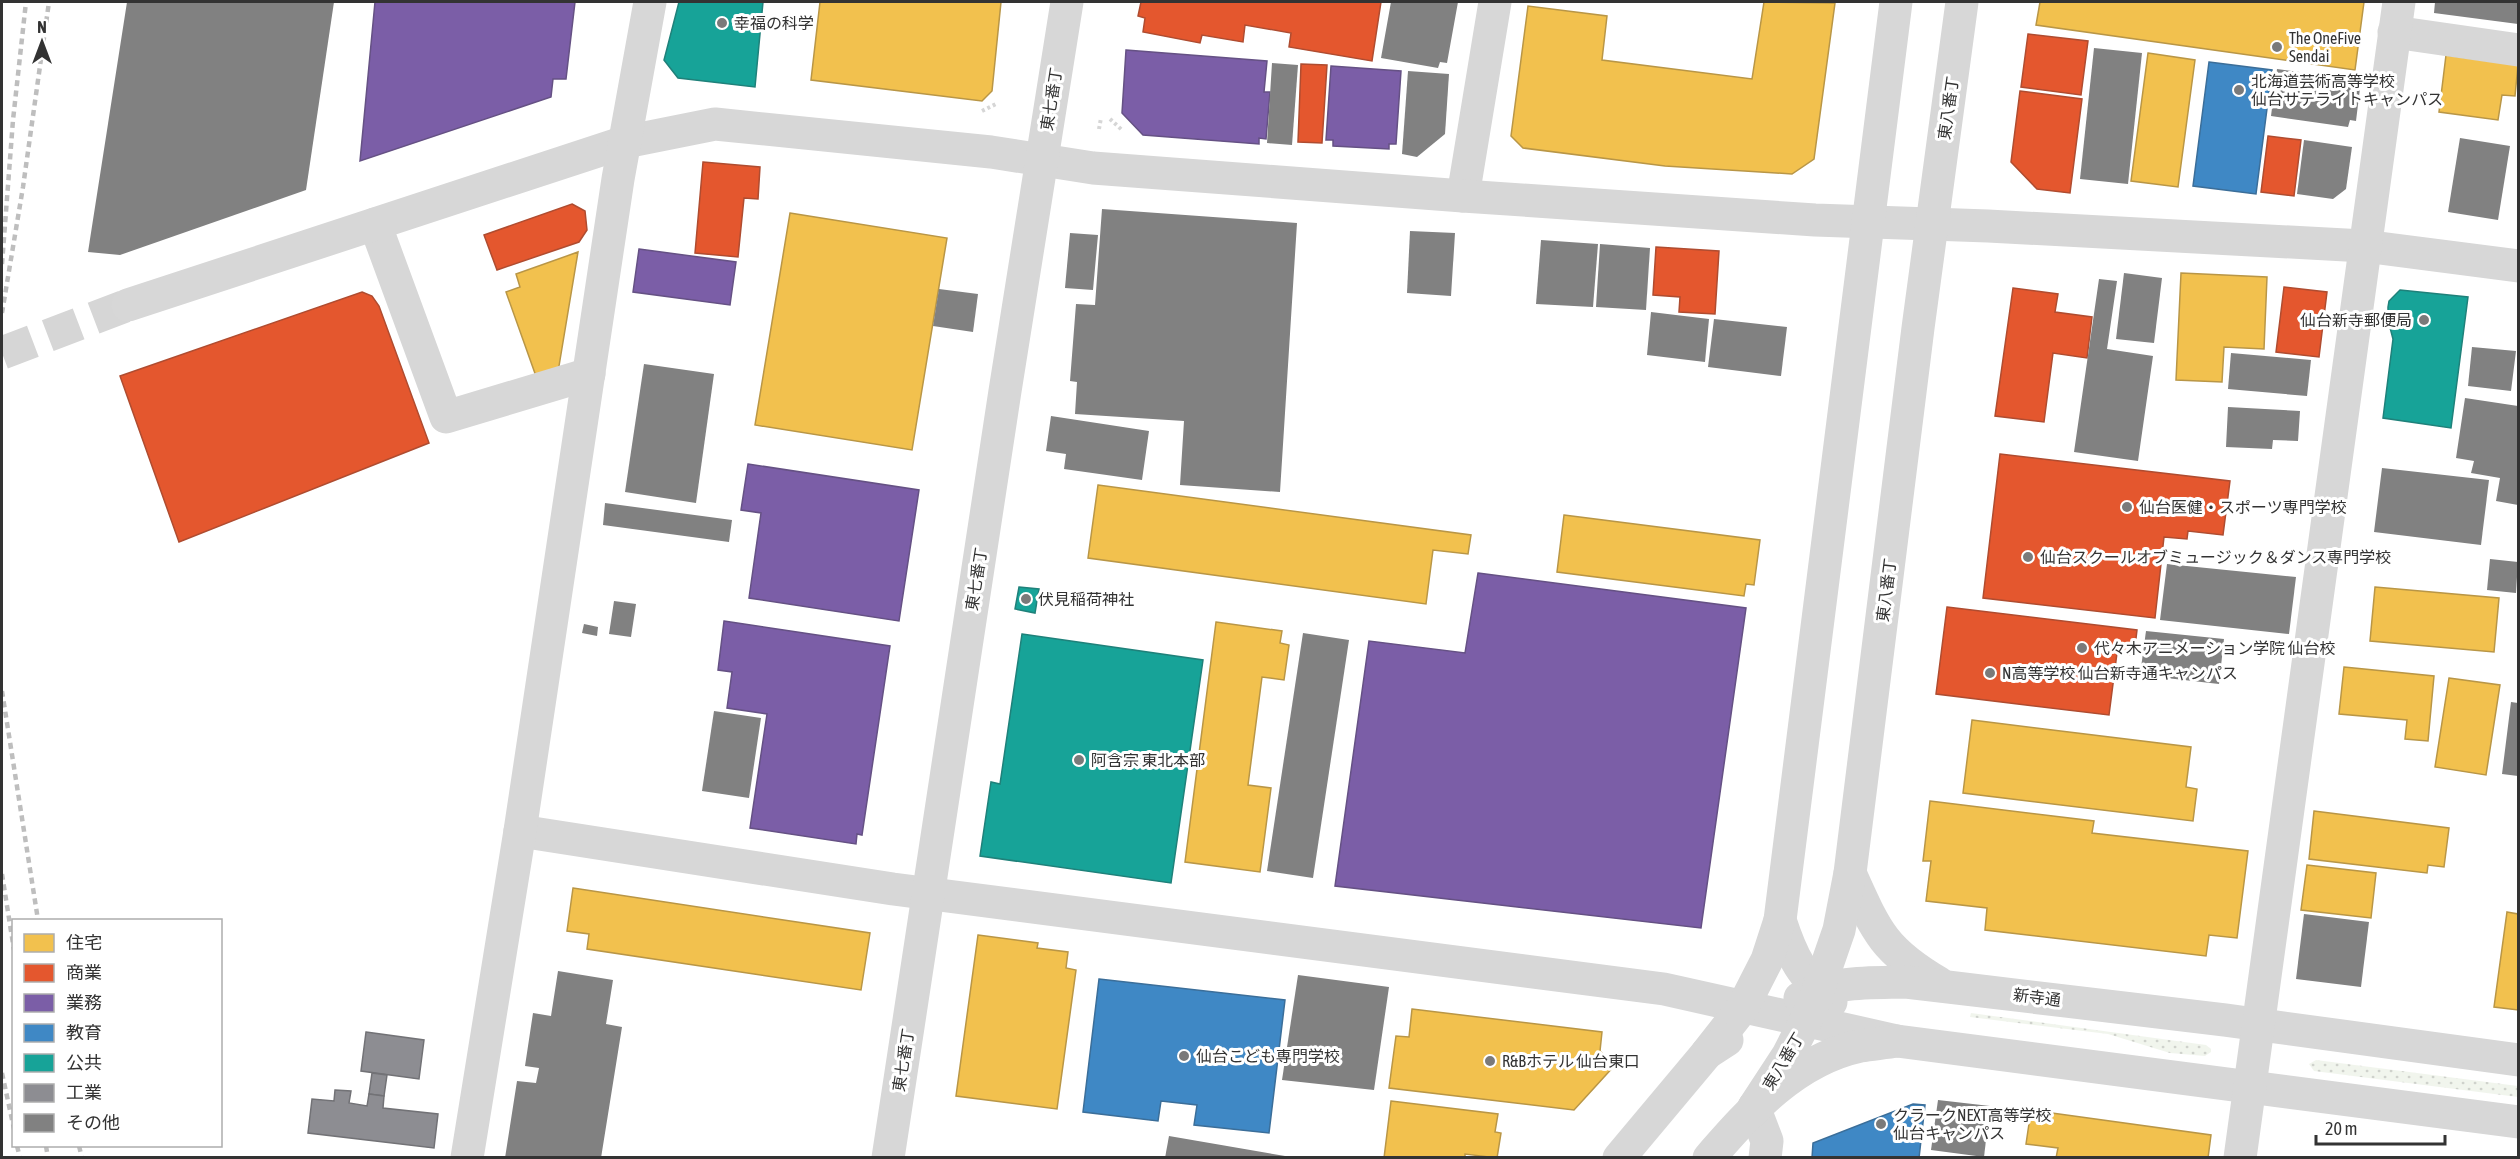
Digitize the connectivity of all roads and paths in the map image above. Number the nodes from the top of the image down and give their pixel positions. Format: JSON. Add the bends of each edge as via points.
{"nodes":[{"id":1,"x":650,"y":2,"type":"edge"},
{"id":2,"x":1067,"y":2,"type":"edge"},
{"id":3,"x":1495,"y":2,"type":"edge"},
{"id":4,"x":1896,"y":2,"type":"edge"},
{"id":5,"x":1962,"y":2,"type":"edge"},
{"id":6,"x":2397,"y":17,"type":"edge"},
{"id":7,"x":2518,"y":50,"type":"edge"},
{"id":8,"x":624,"y":142,"type":"junction"},
{"id":9,"x":1042,"y":159,"type":"junction"},
{"id":10,"x":1463,"y":196,"type":"junction"},
{"id":11,"x":1867,"y":222,"type":"junction"},
{"id":12,"x":375,"y":224,"type":"junction"},
{"id":13,"x":1932,"y":224,"type":"junction"},
{"id":14,"x":2364,"y":246,"type":"junction"},
{"id":15,"x":2518,"y":266,"type":"edge"},
{"id":16,"x":128,"y":305,"type":"tunnel mouth"},
{"id":17,"x":589,"y":374,"type":"junction"},
{"id":18,"x":520,"y":831,"type":"junction"},
{"id":19,"x":1851,"y":873,"type":"junction"},
{"id":20,"x":928,"y":893,"type":"junction"},
{"id":21,"x":1780,"y":920,"type":"junction"},
{"id":22,"x":1944,"y":986,"type":"junction"},
{"id":23,"x":1817,"y":989,"type":"junction"},
{"id":24,"x":1756,"y":1010,"type":"junction"},
{"id":25,"x":1806,"y":1021,"type":"junction"},
{"id":26,"x":2259,"y":1024,"type":"junction"},
{"id":27,"x":1897,"y":1041,"type":"junction"},
{"id":28,"x":2518,"y":1060,"type":"edge"},
{"id":29,"x":2250,"y":1086,"type":"junction"},
{"id":30,"x":1754,"y":1107,"type":"junction"},
{"id":31,"x":2518,"y":1122,"type":"edge"},
{"id":32,"x":467,"y":1158,"type":"edge"},
{"id":33,"x":888,"y":1158,"type":"edge"},
{"id":34,"x":1619,"y":1158,"type":"edge"},
{"id":35,"x":1710,"y":1158,"type":"edge"},
{"id":36,"x":1765,"y":1158,"type":"edge"},
{"id":37,"x":2240,"y":1158,"type":"edge"}],
"edges":[{"from":1,"to":8,"type":"street"},
{"from":2,"to":9,"type":"street","name":"東七番丁"},
{"from":3,"to":10,"type":"street"},
{"from":4,"to":11,"type":"street"},
{"from":5,"to":13,"type":"street","name":"東八番丁"},
{"from":6,"to":7,"type":"street"},
{"from":6,"to":14,"type":"street"},
{"from":8,"to":9,"type":"street","via":[[716,124]]},
{"from":8,"to":12,"type":"street"},
{"from":8,"to":17,"type":"street"},
{"from":9,"to":10,"type":"street","via":[[1093,168]]},
{"from":9,"to":20,"type":"street","name":"東七番丁"},
{"from":10,"to":11,"type":"street"},
{"from":11,"to":13,"type":"street"},
{"from":11,"to":21,"type":"street"},
{"from":12,"to":16,"type":"street"},
{"from":12,"to":17,"type":"street","via":[[446,417]]},
{"from":13,"to":14,"type":"street"},
{"from":13,"to":19,"type":"street","name":"東八番丁"},
{"from":14,"to":15,"type":"street"},
{"from":14,"to":26,"type":"street"},
{"from":17,"to":18,"type":"street"},
{"from":18,"to":20,"type":"street"},
{"from":18,"to":32,"type":"street"},
{"from":19,"to":22,"type":"street","via":[[1882,938],[1898,956]]},
{"from":19,"to":23,"type":"street","name":"東八番丁","via":[[1839,930]]},
{"from":20,"to":24,"type":"street","via":[[1664,989]]},
{"from":20,"to":33,"type":"street","name":"東七番丁"},
{"from":21,"to":23,"type":"street","via":[[1804,976]]},
{"from":21,"to":24,"type":"street"},
{"from":22,"to":23,"type":"street","name":"新寺通","via":[[1862,983]]},
{"from":22,"to":26,"type":"street","name":"新寺通"},
{"from":23,"to":24,"type":"street","name":"新寺通"},
{"from":23,"to":25,"type":"street","name":"東八番丁"},
{"from":23,"to":27,"type":"street","via":[[1860,1022]]},
{"from":24,"to":25,"type":"street"},
{"from":24,"to":34,"type":"street","via":[[1707,1053]]},
{"from":25,"to":27,"type":"street"},
{"from":25,"to":30,"type":"street","name":"東八番丁"},
{"from":26,"to":28,"type":"street","name":"新寺通"},
{"from":26,"to":29,"type":"street"},
{"from":27,"to":29,"type":"street"},
{"from":27,"to":30,"type":"street","via":[[1858,1046],[1823,1060],[1787,1078]]},
{"from":29,"to":31,"type":"street"},
{"from":29,"to":37,"type":"street"},
{"from":30,"to":35,"type":"street"},
{"from":30,"to":36,"type":"street","name":"東八番丁","via":[[1767,1141]]}]}
